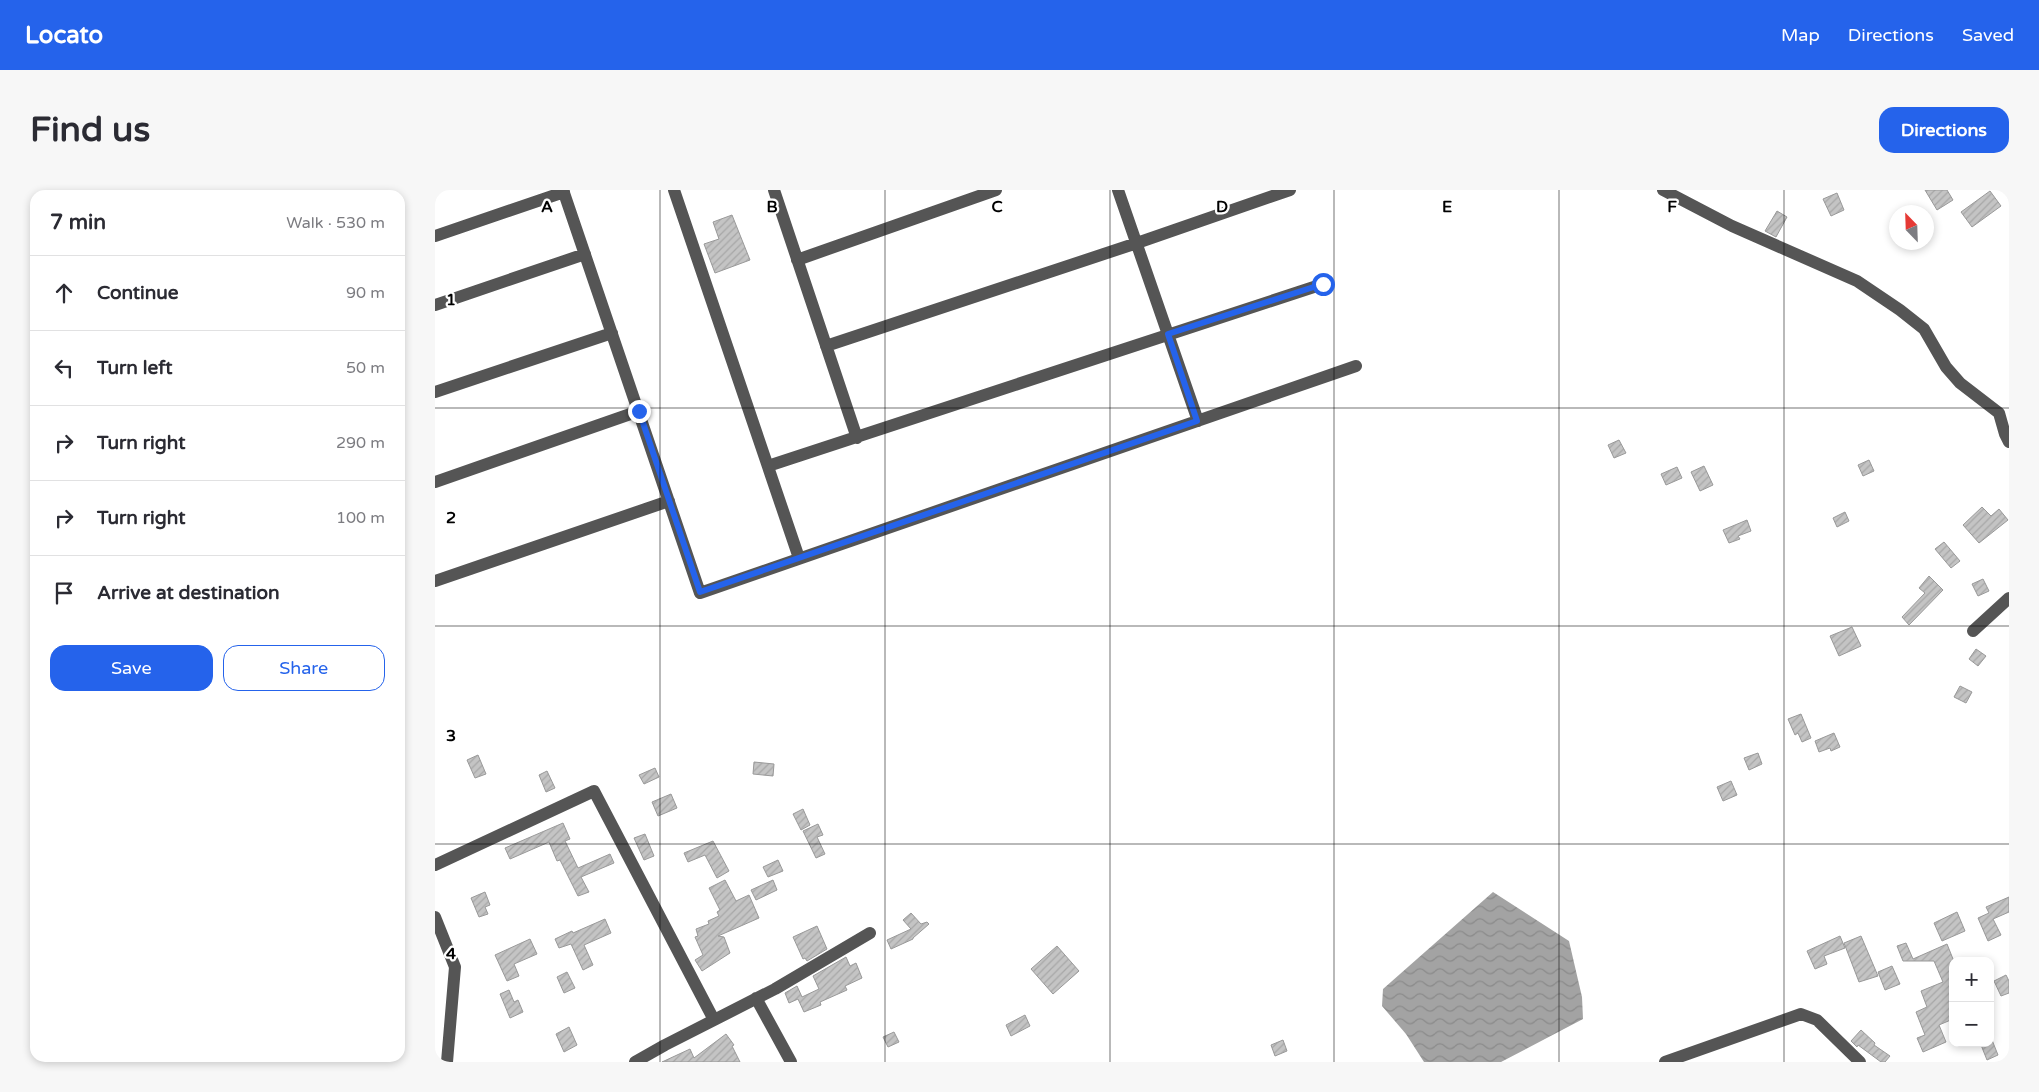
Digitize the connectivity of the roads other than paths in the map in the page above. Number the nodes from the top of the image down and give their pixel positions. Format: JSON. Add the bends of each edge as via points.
{"nodes":[{"id":1,"x":674,"y":190,"type":"edge"},
{"id":2,"x":774,"y":190,"type":"edge"},
{"id":3,"x":996,"y":190,"type":"edge"},
{"id":4,"x":1119,"y":190,"type":"edge"},
{"id":5,"x":1290,"y":190,"type":"edge"},
{"id":6,"x":1663,"y":190,"type":"edge"},
{"id":7,"x":564,"y":191,"type":"edge"},
{"id":8,"x":435,"y":236,"type":"edge"},
{"id":9,"x":1137,"y":243,"type":"junction"},
{"id":10,"x":585,"y":254,"type":"junction"},
{"id":11,"x":797,"y":260,"type":"junction"},
{"id":12,"x":1323,"y":284,"type":"dead end"},
{"id":13,"x":435,"y":305,"type":"edge"},
{"id":14,"x":612,"y":333,"type":"junction"},
{"id":15,"x":1168,"y":334,"type":"junction"},
{"id":16,"x":826,"y":346,"type":"junction"},
{"id":17,"x":1356,"y":366,"type":"dead end"},
{"id":18,"x":435,"y":392,"type":"edge"},
{"id":19,"x":639,"y":411,"type":"junction"},
{"id":20,"x":1197,"y":421,"type":"junction"},
{"id":21,"x":857,"y":438,"type":"junction"},
{"id":22,"x":2009,"y":442,"type":"edge"},
{"id":23,"x":768,"y":466,"type":"junction"},
{"id":24,"x":435,"y":482,"type":"edge"},
{"id":25,"x":669,"y":501,"type":"junction"},
{"id":26,"x":799,"y":558,"type":"junction"},
{"id":27,"x":435,"y":581,"type":"edge"},
{"id":28,"x":2009,"y":598,"type":"edge"},
{"id":29,"x":1973,"y":631,"type":"dead end"},
{"id":30,"x":435,"y":865,"type":"edge"},
{"id":31,"x":435,"y":916,"type":"edge"},
{"id":32,"x":870,"y":933,"type":"dead end"},
{"id":33,"x":756,"y":998,"type":"junction"},
{"id":34,"x":714,"y":1020,"type":"junction"},
{"id":35,"x":447,"y":1062,"type":"edge"},
{"id":36,"x":635,"y":1062,"type":"edge"},
{"id":37,"x":791,"y":1062,"type":"edge"},
{"id":38,"x":1665,"y":1062,"type":"edge"},
{"id":39,"x":1860,"y":1062,"type":"edge"}],
"edges":[{"from":1,"to":23,"type":"street"},
{"from":2,"to":11,"type":"street"},
{"from":3,"to":11,"type":"street"},
{"from":4,"to":9,"type":"street"},
{"from":5,"to":9,"type":"street"},
{"from":6,"to":22,"type":"street","via":[[1732,226],[1857,282],[1900,310],[1924,329],[1946,367],[1960,383],[1999,413]]},
{"from":7,"to":8,"type":"street"},
{"from":7,"to":10,"type":"street"},
{"from":9,"to":15,"type":"street"},
{"from":9,"to":16,"type":"street"},
{"from":10,"to":13,"type":"street"},
{"from":10,"to":14,"type":"street"},
{"from":11,"to":16,"type":"street"},
{"from":12,"to":15,"type":"street"},
{"from":14,"to":18,"type":"street"},
{"from":14,"to":19,"type":"street"},
{"from":15,"to":20,"type":"street"},
{"from":15,"to":21,"type":"street"},
{"from":16,"to":21,"type":"street"},
{"from":17,"to":20,"type":"street"},
{"from":19,"to":24,"type":"street"},
{"from":19,"to":25,"type":"street"},
{"from":20,"to":26,"type":"street"},
{"from":21,"to":23,"type":"street"},
{"from":23,"to":26,"type":"street"},
{"from":25,"to":26,"type":"street","via":[[700,592]]},
{"from":25,"to":27,"type":"street"},
{"from":28,"to":29,"type":"street"},
{"from":30,"to":34,"type":"street","via":[[595,791]]},
{"from":31,"to":35,"type":"street","via":[[455,967]]},
{"from":32,"to":33,"type":"street"},
{"from":33,"to":34,"type":"street"},
{"from":33,"to":37,"type":"street"},
{"from":34,"to":36,"type":"street"},
{"from":38,"to":39,"type":"street","via":[[1801,1014],[1817,1020]]}]}
